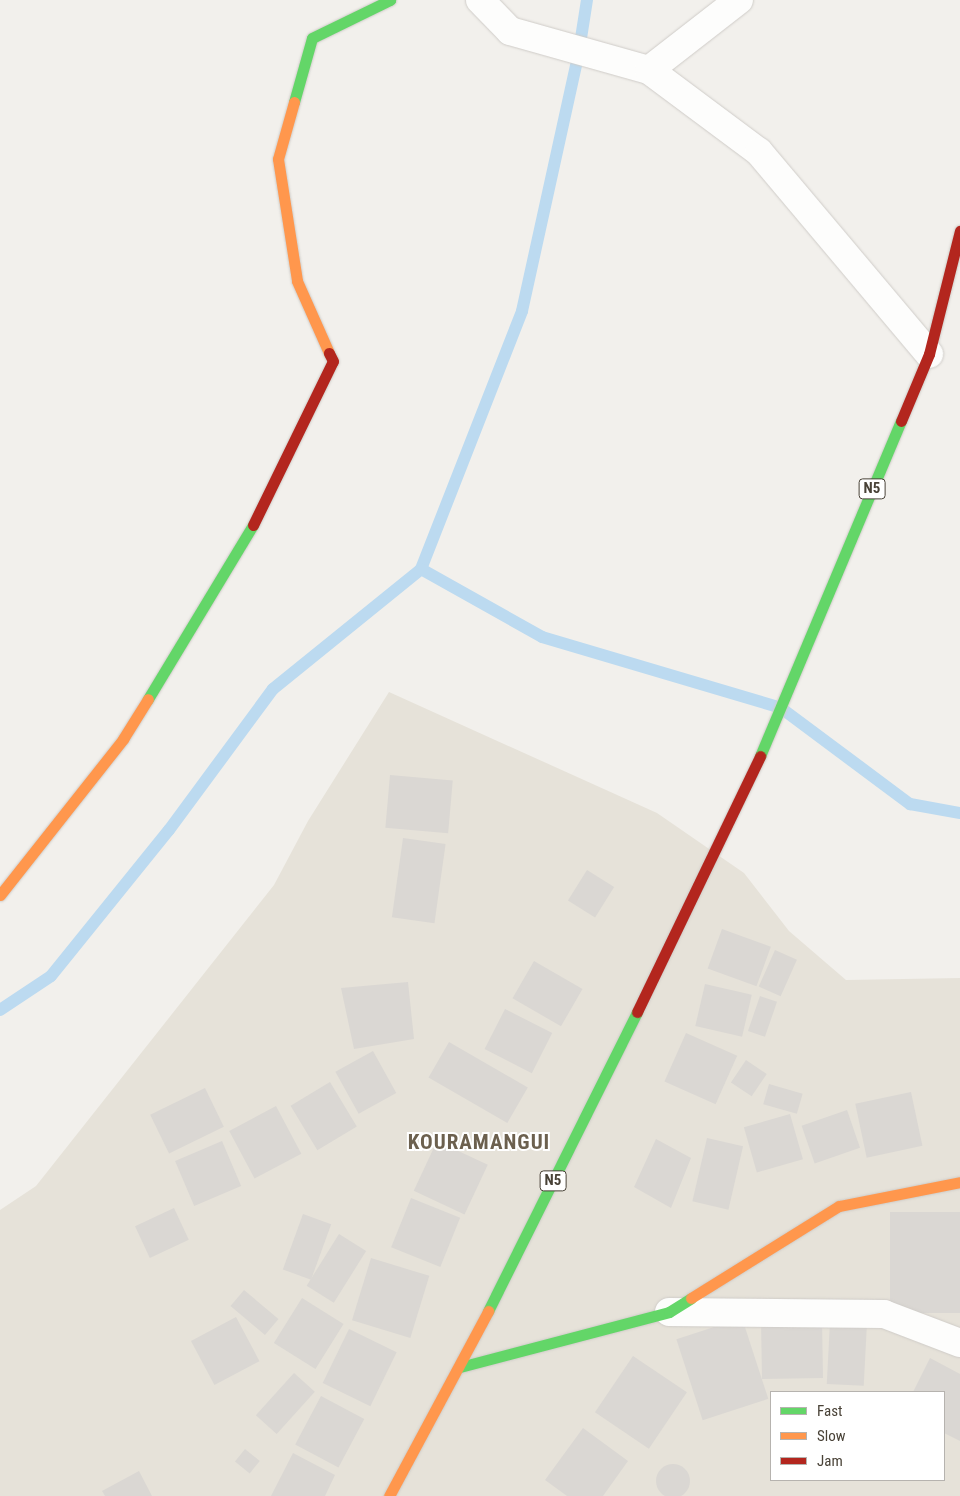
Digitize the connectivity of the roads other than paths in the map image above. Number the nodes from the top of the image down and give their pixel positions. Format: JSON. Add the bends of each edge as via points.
{"nodes":[{"id":1,"x":390,"y":0,"type":"edge"},
{"id":2,"x":480,"y":0,"type":"edge"},
{"id":3,"x":739,"y":0,"type":"edge"},
{"id":4,"x":649,"y":70,"type":"junction"},
{"id":5,"x":960,"y":231,"type":"edge"},
{"id":6,"x":929,"y":354,"type":"junction"},
{"id":7,"x":0,"y":895,"type":"edge"},
{"id":8,"x":960,"y":1182,"type":"edge"},
{"id":9,"x":669,"y":1312,"type":"junction"},
{"id":10,"x":960,"y":1344,"type":"edge"},
{"id":11,"x":460,"y":1367,"type":"junction"},
{"id":12,"x":389,"y":1496,"type":"edge"}],
"edges":[{"from":1,"to":7,"type":"main road","via":[[312,38],[278,159],[297,281],[333,361],[261,512],[192,632],[123,739]]},
{"from":2,"to":4,"type":"street","via":[[510,31]]},
{"from":3,"to":4,"type":"street"},
{"from":4,"to":6,"type":"street","via":[[759,152]]},
{"from":5,"to":6,"type":"main road","number":"N5"},
{"from":6,"to":11,"type":"main road","number":"N5","via":[[767,742]]},
{"from":8,"to":9,"type":"main road","via":[[838,1206]]},
{"from":9,"to":10,"type":"street","via":[[884,1314]]},
{"from":9,"to":11,"type":"main road"},
{"from":11,"to":12,"type":"main road","number":"N5"}]}
